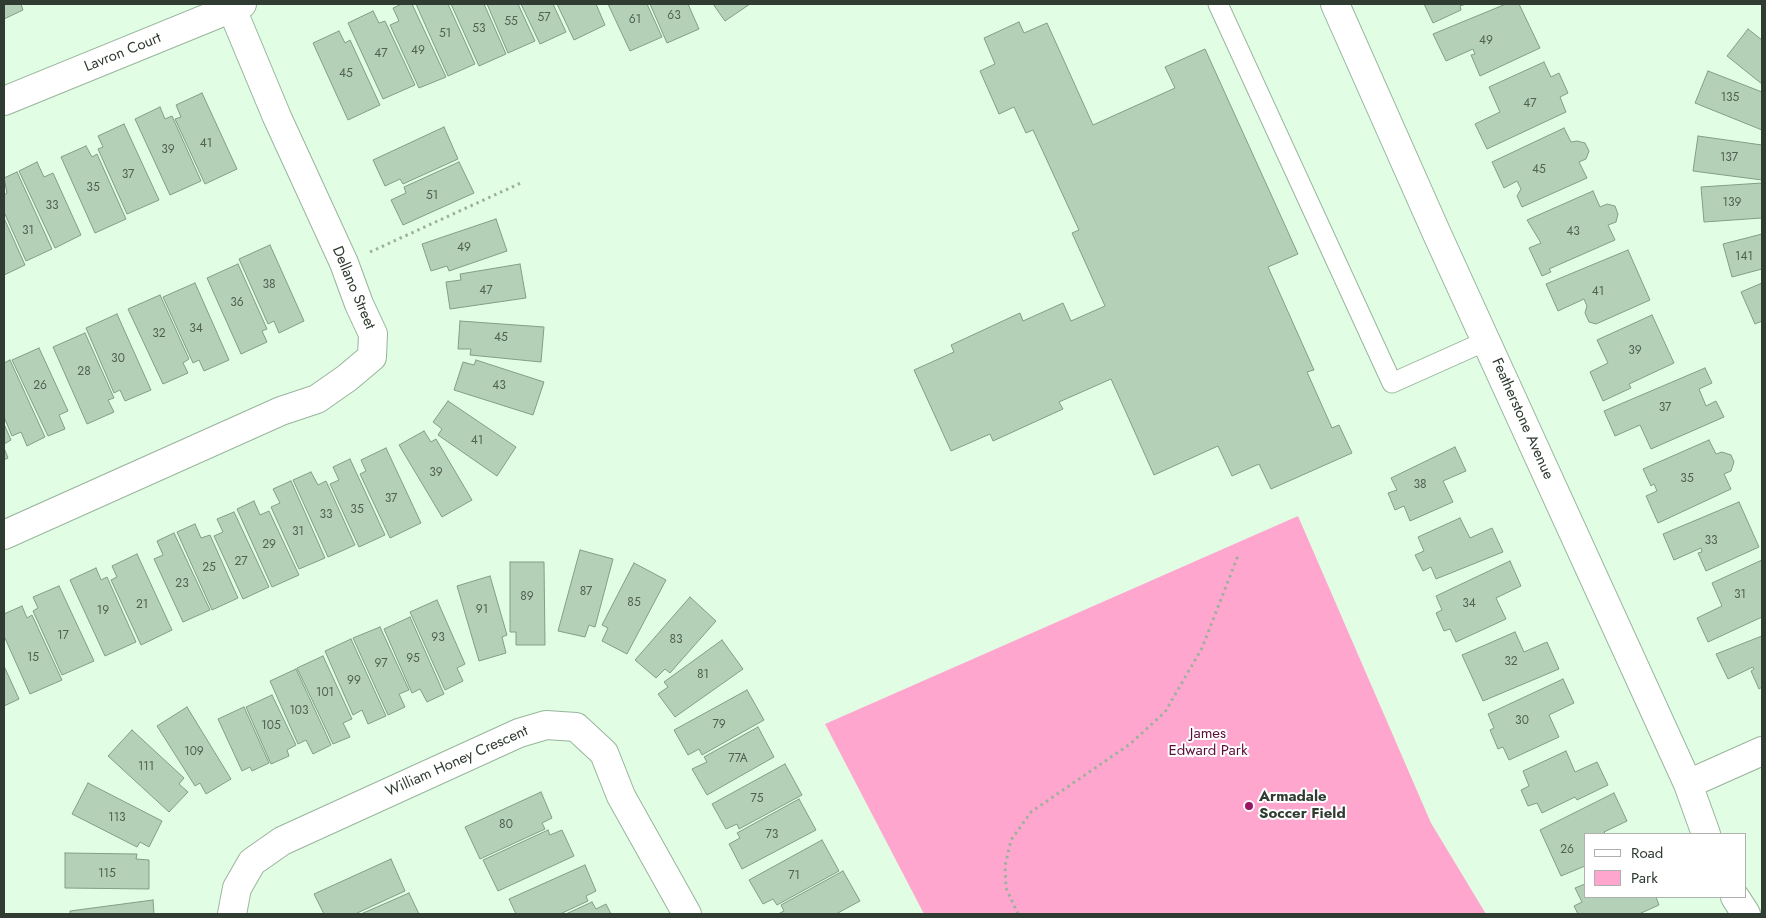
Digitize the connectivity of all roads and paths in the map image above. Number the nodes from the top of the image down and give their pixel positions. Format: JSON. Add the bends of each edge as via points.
{"nodes":[{"id":1,"x":1218,"y":4,"type":"edge"},
{"id":2,"x":1335,"y":4,"type":"edge"},
{"id":3,"x":237,"y":6,"type":"edge"},
{"id":4,"x":4,"y":101,"type":"edge"},
{"id":5,"x":523,"y":182,"type":"dead end"},
{"id":6,"x":344,"y":263,"type":"junction"},
{"id":7,"x":1486,"y":341,"type":"junction"},
{"id":8,"x":4,"y":535,"type":"edge"},
{"id":9,"x":1239,"y":554,"type":"dead end"},
{"id":10,"x":1762,"y":751,"type":"edge"},
{"id":11,"x":1688,"y":784,"type":"junction"},
{"id":12,"x":1706,"y":833,"type":"edge"},
{"id":13,"x":1736,"y":898,"type":"edge"},
{"id":14,"x":232,"y":914,"type":"edge"},
{"id":15,"x":687,"y":914,"type":"edge"},
{"id":16,"x":1018,"y":914,"type":"edge"},
{"id":17,"x":1746,"y":914,"type":"edge"}],
"edges":[{"from":1,"to":7,"type":"lane","via":[[1392,383]]},
{"from":2,"to":7,"type":"street","name":"Featherstone Avenue"},
{"from":3,"to":4,"type":"street","name":"Lavron Court"},
{"from":3,"to":6,"type":"street","name":"Dellano Street","via":[[293,152]]},
{"from":5,"to":6,"type":"path"},
{"from":6,"to":8,"type":"street","name":"Dellano Street","via":[[372,334],[372,357],[347,378],[317,399],[272,415]]},
{"from":7,"to":11,"type":"street","name":"Featherstone Avenue"},
{"from":9,"to":16,"type":"path","via":[[1202,648],[1165,712],[1130,744],[1031,812],[1011,840],[1005,866],[1006,888]]},
{"from":10,"to":11,"type":"street"},
{"from":11,"to":12,"type":"street","name":"Featherstone Avenue"},
{"from":13,"to":17,"type":"street"},
{"from":14,"to":15,"type":"street","name":"William Honey Crescent","via":[[237,888],[252,862],[282,841],[518,732],[546,725],[576,727],[604,752],[622,796]]}]}
